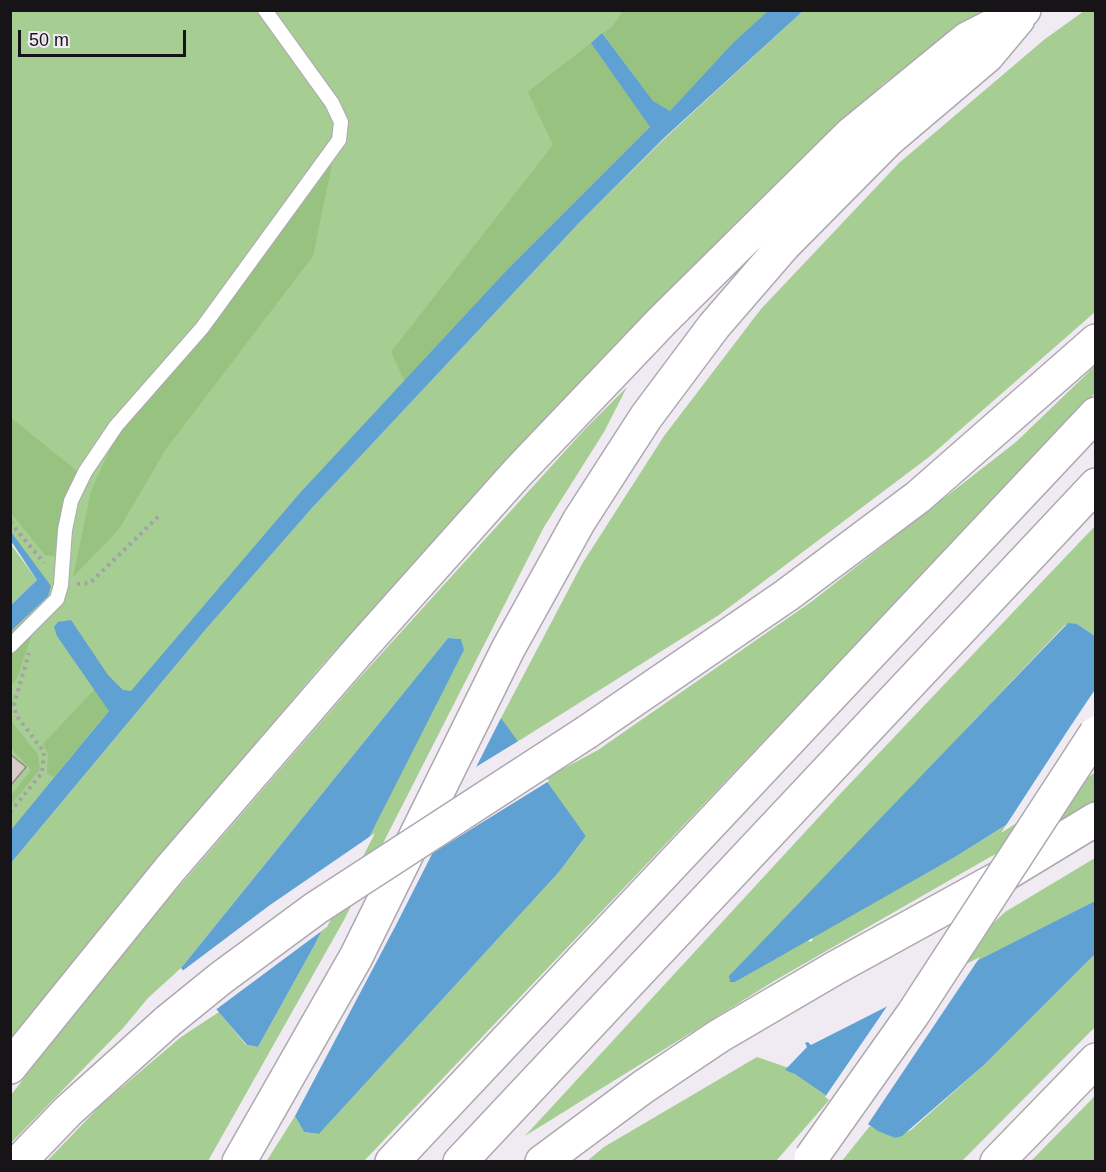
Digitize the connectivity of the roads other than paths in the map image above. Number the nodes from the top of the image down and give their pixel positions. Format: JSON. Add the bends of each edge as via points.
{"nodes":[{"id":1,"x":265,"y":10,"type":"edge"},
{"id":2,"x":1025,"y":10,"type":"edge"},
{"id":3,"x":1095,"y":341,"type":"edge"},
{"id":4,"x":1095,"y":414,"type":"edge"},
{"id":5,"x":1095,"y":485,"type":"edge"},
{"id":6,"x":10,"y":646,"type":"edge"},
{"id":7,"x":1095,"y":733,"type":"edge"},
{"id":8,"x":1095,"y":819,"type":"edge"},
{"id":9,"x":1095,"y":1060,"type":"edge"},
{"id":10,"x":10,"y":1067,"type":"edge"},
{"id":11,"x":809,"y":1160,"type":"edge"},
{"id":12,"x":19,"y":1161,"type":"edge"},
{"id":13,"x":239,"y":1161,"type":"edge"},
{"id":14,"x":392,"y":1161,"type":"edge"},
{"id":15,"x":460,"y":1161,"type":"edge"},
{"id":16,"x":543,"y":1161,"type":"edge"},
{"id":17,"x":997,"y":1161,"type":"edge"}],
"edges":[{"from":1,"to":6,"type":"lane","via":[[332,103],[341,122],[339,140],[202,328],[116,426],[84,472],[71,501],[57,599]]},
{"from":2,"to":10,"type":"highway","via":[[967,39],[851,134],[662,321],[518,472],[360,649],[170,869]]},
{"from":2,"to":13,"type":"highway","via":[[987,56],[888,140],[784,245],[714,326],[646,417],[579,521],[514,640],[356,957]]},
{"from":3,"to":12,"type":"highway","bridge":true,"via":[[918,497],[787,595],[587,732],[316,908],[221,978],[68,1111]]},
{"from":4,"to":14,"type":"highway"},
{"from":5,"to":15,"type":"highway"},
{"from":7,"to":11,"type":"highway","bridge":true,"via":[[913,1014]]},
{"from":8,"to":16,"type":"highway","via":[[999,878],[719,1036],[642,1087]]},
{"from":9,"to":17,"type":"highway"}]}
